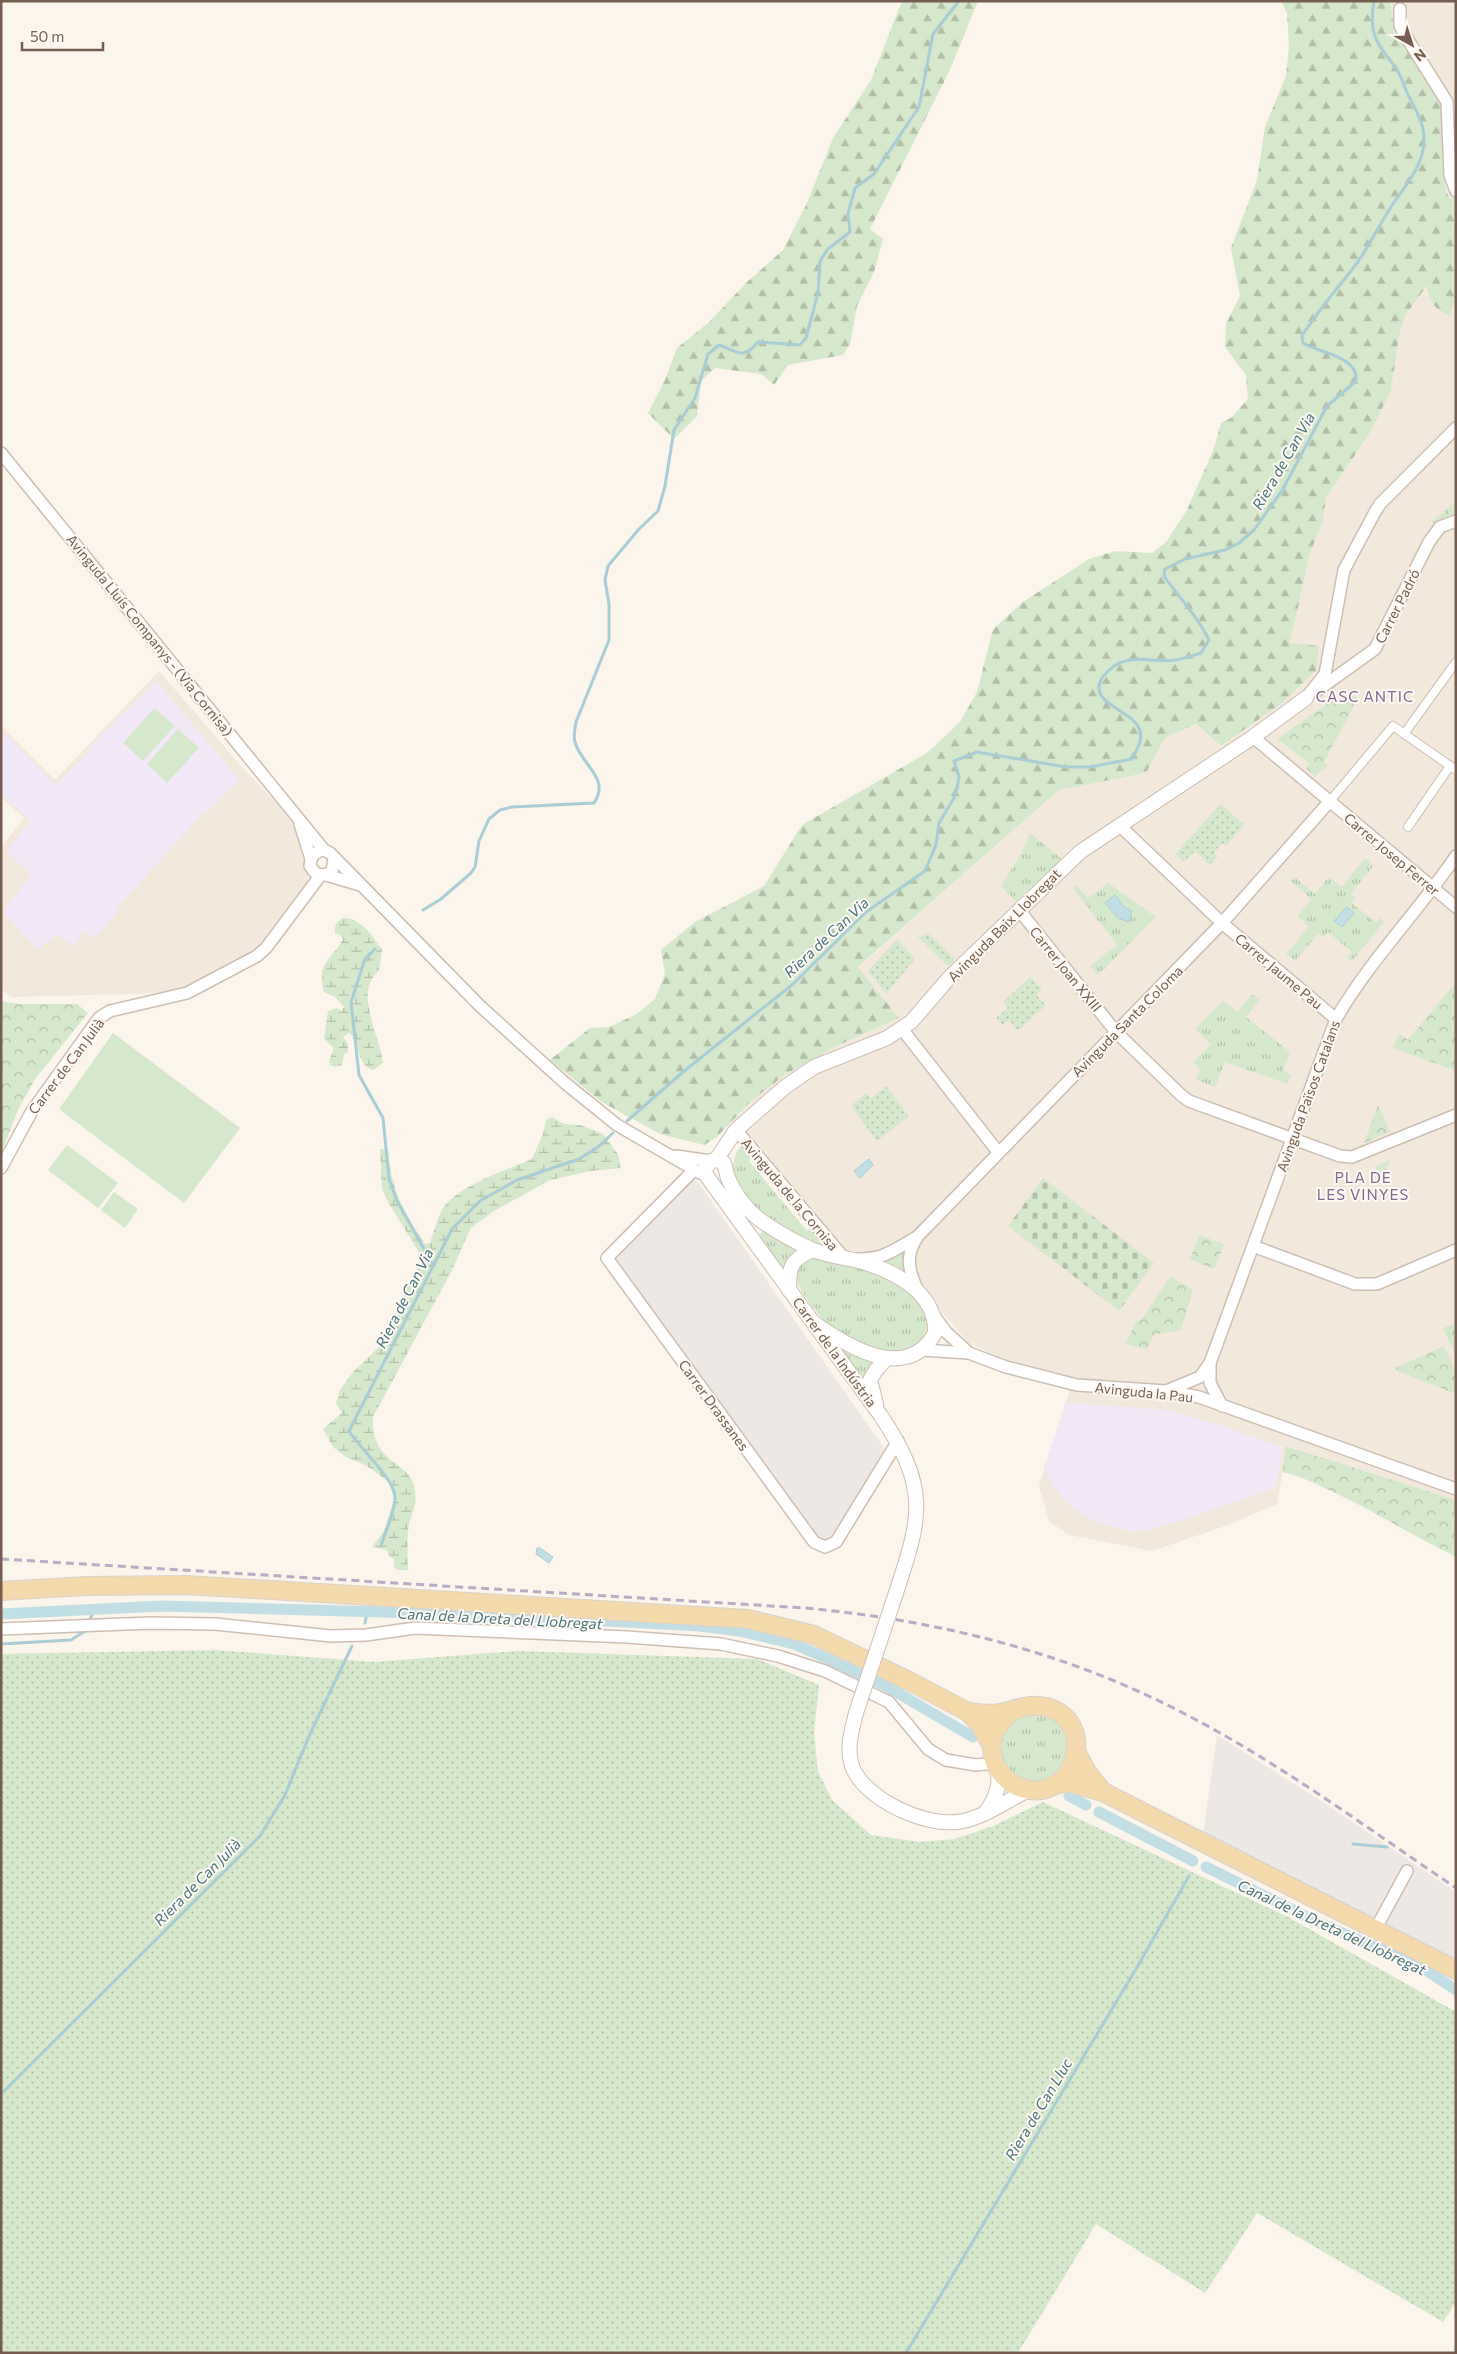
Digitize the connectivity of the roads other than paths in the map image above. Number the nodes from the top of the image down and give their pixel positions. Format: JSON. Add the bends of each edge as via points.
{"nodes":[{"id":1,"x":1400,"y":8,"type":"dead end"},
{"id":2,"x":1456,"y":191,"type":"edge"},
{"id":3,"x":1456,"y":428,"type":"edge"},
{"id":4,"x":1,"y":453,"type":"edge"},
{"id":5,"x":1456,"y":521,"type":"edge"},
{"id":6,"x":1456,"y":662,"type":"edge"},
{"id":7,"x":1329,"y":665,"type":"junction"},
{"id":8,"x":1342,"y":673,"type":"junction"},
{"id":9,"x":1306,"y":698,"type":"junction"},
{"id":10,"x":1404,"y":734,"type":"junction"},
{"id":11,"x":1253,"y":737,"type":"junction"},
{"id":12,"x":1453,"y":768,"type":"edge"},
{"id":13,"x":1330,"y":801,"type":"junction"},
{"id":14,"x":298,"y":818,"type":"junction"},
{"id":15,"x":1120,"y":825,"type":"junction"},
{"id":16,"x":1408,"y":827,"type":"dead end"},
{"id":17,"x":324,"y":850,"type":"junction"},
{"id":18,"x":1456,"y":856,"type":"edge"},
{"id":19,"x":310,"y":859,"type":"junction"},
{"id":20,"x":334,"y":860,"type":"junction"},
{"id":21,"x":323,"y":876,"type":"junction"},
{"id":22,"x":361,"y":885,"type":"junction"},
{"id":23,"x":1433,"y":889,"type":"junction"},
{"id":24,"x":1456,"y":907,"type":"edge"},
{"id":25,"x":1019,"y":910,"type":"junction"},
{"id":26,"x":1222,"y":923,"type":"junction"},
{"id":27,"x":1336,"y":1019,"type":"junction"},
{"id":28,"x":902,"y":1029,"type":"junction"},
{"id":29,"x":1116,"y":1032,"type":"junction"},
{"id":30,"x":1456,"y":1115,"type":"edge"},
{"id":31,"x":736,"y":1130,"type":"junction"},
{"id":32,"x":1292,"y":1137,"type":"junction"},
{"id":33,"x":998,"y":1152,"type":"junction"},
{"id":34,"x":670,"y":1155,"type":"junction"},
{"id":35,"x":713,"y":1160,"type":"junction"},
{"id":36,"x":1,"y":1168,"type":"edge"},
{"id":37,"x":693,"y":1171,"type":"junction"},
{"id":38,"x":726,"y":1173,"type":"junction"},
{"id":39,"x":708,"y":1177,"type":"junction"},
{"id":40,"x":918,"y":1236,"type":"junction"},
{"id":41,"x":1253,"y":1246,"type":"junction"},
{"id":42,"x":813,"y":1250,"type":"junction"},
{"id":43,"x":1456,"y":1250,"type":"edge"},
{"id":44,"x":844,"y":1259,"type":"junction"},
{"id":45,"x":789,"y":1290,"type":"junction"},
{"id":46,"x":919,"y":1292,"type":"junction"},
{"id":47,"x":932,"y":1312,"type":"junction"},
{"id":48,"x":814,"y":1323,"type":"junction"},
{"id":49,"x":922,"y":1350,"type":"junction"},
{"id":50,"x":969,"y":1353,"type":"junction"},
{"id":51,"x":887,"y":1358,"type":"junction"},
{"id":52,"x":1210,"y":1363,"type":"junction"},
{"id":53,"x":1166,"y":1391,"type":"junction"},
{"id":54,"x":1222,"y":1406,"type":"junction"},
{"id":55,"x":880,"y":1414,"type":"junction"},
{"id":56,"x":898,"y":1441,"type":"junction"},
{"id":57,"x":1456,"y":1489,"type":"edge"},
{"id":58,"x":1,"y":1591,"type":"edge"},
{"id":59,"x":1,"y":1629,"type":"edge"},
{"id":60,"x":1014,"y":1710,"type":"junction"},
{"id":61,"x":968,"y":1712,"type":"junction"},
{"id":62,"x":1077,"y":1753,"type":"junction"},
{"id":63,"x":995,"y":1759,"type":"junction"},
{"id":64,"x":1057,"y":1784,"type":"junction"},
{"id":65,"x":1029,"y":1790,"type":"junction"},
{"id":66,"x":1103,"y":1792,"type":"junction"},
{"id":67,"x":986,"y":1812,"type":"junction"},
{"id":68,"x":1407,"y":1871,"type":"dead end"},
{"id":69,"x":1375,"y":1930,"type":"junction"},
{"id":70,"x":1456,"y":1970,"type":"edge"}],
"edges":[{"from":1,"to":2,"type":"street","via":[[1403,32],[1446,102],[1450,175]]},
{"from":3,"to":7,"type":"street","via":[[1375,512],[1344,570]]},
{"from":4,"to":14,"type":"street","name":"Avinguda Lluís Companys - (Via Cornisa)"},
{"from":5,"to":8,"type":"street","name":"Carrer Padró","via":[[1440,527],[1429,542],[1379,644],[1367,657]]},
{"from":6,"to":10,"type":"street"},
{"from":7,"to":8,"type":"street","via":[[1333,672]]},
{"from":7,"to":9,"type":"street"},
{"from":8,"to":9,"type":"street","name":"Carrer Padró"},
{"from":9,"to":11,"type":"street","name":"Avinguda Baix Llobregat"},
{"from":10,"to":12,"type":"street"},
{"from":10,"to":13,"type":"street","via":[[1393,726]]},
{"from":11,"to":13,"type":"street","name":"Carrer Josep Ferrer"},
{"from":11,"to":15,"type":"street","name":"Avinguda Baix Llobregat"},
{"from":12,"to":16,"type":"street"},
{"from":13,"to":23,"type":"street","name":"Carrer Josep Ferrer"},
{"from":13,"to":26,"type":"street","name":"Avinguda Santa Coloma"},
{"from":14,"to":17,"type":"street","name":"Avinguda Lluís Companys - (Via Cornisa)"},
{"from":14,"to":19,"type":"street","name":"Avinguda Lluís Companys - (Via Cornisa)"},
{"from":15,"to":25,"type":"street","name":"Avinguda Baix Llobregat","via":[[1080,852]]},
{"from":15,"to":26,"type":"street","name":"Carrer Jaume Pau"},
{"from":17,"to":19,"type":"street"},
{"from":17,"to":20,"type":"street"},
{"from":18,"to":23,"type":"street","name":"Avinguda Països Catalans"},
{"from":19,"to":21,"type":"street","via":[[311,869]]},
{"from":20,"to":21,"type":"street","via":[[332,871]]},
{"from":20,"to":22,"type":"street"},
{"from":21,"to":22,"type":"street"},
{"from":21,"to":36,"type":"street","name":"Carrer de Can Julià","via":[[257,956],[187,993],[110,1011],[99,1018],[32,1111]]},
{"from":22,"to":34,"type":"street","via":[[480,1006],[565,1084],[617,1125]]},
{"from":23,"to":24,"type":"street","name":"Carrer Josep Ferrer"},
{"from":23,"to":27,"type":"street","name":"Avinguda Països Catalans","via":[[1356,985]]},
{"from":25,"to":28,"type":"street","name":"Avinguda Baix Llobregat"},
{"from":25,"to":29,"type":"street","name":"Carrer Joan XXIII"},
{"from":26,"to":27,"type":"street","name":"Carrer Jaume Pau"},
{"from":26,"to":29,"type":"street","name":"Avinguda Santa Coloma"},
{"from":27,"to":32,"type":"street","name":"Avinguda Països Catalans"},
{"from":28,"to":31,"type":"street","name":"Avinguda Baix Llobregat","via":[[814,1067],[785,1087]]},
{"from":28,"to":33,"type":"street"},
{"from":29,"to":32,"type":"street","name":"Carrer Joan XXIII","via":[[1189,1101]]},
{"from":29,"to":33,"type":"street","name":"Avinguda Santa Coloma"},
{"from":30,"to":32,"type":"street","name":"Carrer Joan XXIII","via":[[1354,1157],[1340,1156]]},
{"from":31,"to":35,"type":"street","name":"Avinguda Baix Llobregat"},
{"from":31,"to":44,"type":"street","name":"Avinguda de la Cornisa"},
{"from":32,"to":41,"type":"street","name":"Avinguda Països Catalans"},
{"from":33,"to":40,"type":"street","name":"Avinguda Santa Coloma"},
{"from":34,"to":35,"type":"street"},
{"from":34,"to":37,"type":"street"},
{"from":35,"to":38,"type":"street","via":[[724,1163]]},
{"from":35,"to":39,"type":"street","via":[[706,1166]]},
{"from":37,"to":39,"type":"street"},
{"from":37,"to":56,"type":"street","name":"Carrer Drassanes","via":[[607,1258],[814,1542],[825,1547],[836,1542]]},
{"from":38,"to":39,"type":"street","via":[[719,1180]]},
{"from":38,"to":42,"type":"street","via":[[733,1190],[749,1210],[775,1230]]},
{"from":39,"to":45,"type":"street","name":"Carrer de la Indústria"},
{"from":40,"to":44,"type":"street","name":"Avinguda Santa Coloma","via":[[886,1256],[869,1260]]},
{"from":40,"to":46,"type":"street","name":"Avinguda Santa Coloma","via":[[910,1248],[908,1262],[910,1275]]},
{"from":41,"to":43,"type":"street","via":[[1355,1284],[1377,1284]]},
{"from":41,"to":52,"type":"street","name":"Avinguda Països Catalans"},
{"from":42,"to":44,"type":"street"},
{"from":42,"to":45,"type":"street","via":[[799,1256],[793,1263],[789,1272]]},
{"from":44,"to":46,"type":"street","via":[[888,1272]]},
{"from":45,"to":48,"type":"street","name":"Carrer de la Indústria"},
{"from":46,"to":47,"type":"street"},
{"from":47,"to":49,"type":"street","via":[[935,1333]]},
{"from":47,"to":50,"type":"street","via":[[946,1332]]},
{"from":48,"to":51,"type":"street","via":[[853,1348]]},
{"from":48,"to":55,"type":"street","name":"Carrer de la Indústria"},
{"from":49,"to":50,"type":"street","name":"Avinguda la Pau"},
{"from":49,"to":51,"type":"street","name":"Avinguda la Pau","via":[[908,1356]]},
{"from":50,"to":53,"type":"street","name":"Avinguda la Pau","via":[[1006,1367],[1077,1385]]},
{"from":51,"to":55,"type":"street","via":[[870,1380]]},
{"from":52,"to":53,"type":"street","name":"Avinguda Països Catalans","via":[[1200,1376]]},
{"from":52,"to":54,"type":"street","name":"Avinguda Països Catalans","via":[[1210,1383]]},
{"from":53,"to":54,"type":"street","name":"Avinguda la Pau","via":[[1199,1397]]},
{"from":54,"to":57,"type":"street","name":"Avinguda la Pau"},
{"from":55,"to":56,"type":"street","name":"Carrer de la Indústria"},
{"from":56,"to":67,"type":"street","name":"Carrer de la Indústria","bridge":true,"via":[[915,1483],[918,1508],[910,1549],[856,1713],[850,1759],[860,1781],[876,1796],[905,1811],[941,1822],[961,1822]]},
{"from":58,"to":61,"type":"main road","via":[[200,1586],[748,1619],[814,1635]]},
{"from":59,"to":63,"type":"street","via":[[150,1623],[215,1624],[331,1636],[425,1628],[721,1644],[778,1656],[825,1671],[889,1702],[928,1749],[946,1760],[976,1765]]},
{"from":60,"to":61,"type":"main road","via":[[993,1714]]},
{"from":60,"to":62,"type":"main road","via":[[1038,1705],[1061,1714],[1074,1731]]},
{"from":60,"to":63,"type":"main road","via":[[997,1727]]},
{"from":61,"to":63,"type":"main road","via":[[980,1725]]},
{"from":62,"to":64,"type":"main road","via":[[1070,1772]]},
{"from":62,"to":66,"type":"main road"},
{"from":63,"to":65,"type":"main road","via":[[1010,1782]]},
{"from":63,"to":67,"type":"street","via":[[1000,1781]]},
{"from":64,"to":65,"type":"main road","via":[[1046,1789]]},
{"from":64,"to":66,"type":"main road","via":[[1070,1783]]},
{"from":65,"to":67,"type":"street","name":"Carrer de la Indústria"},
{"from":66,"to":69,"type":"main road"},
{"from":68,"to":69,"type":"street"},
{"from":69,"to":70,"type":"main road"}]}
